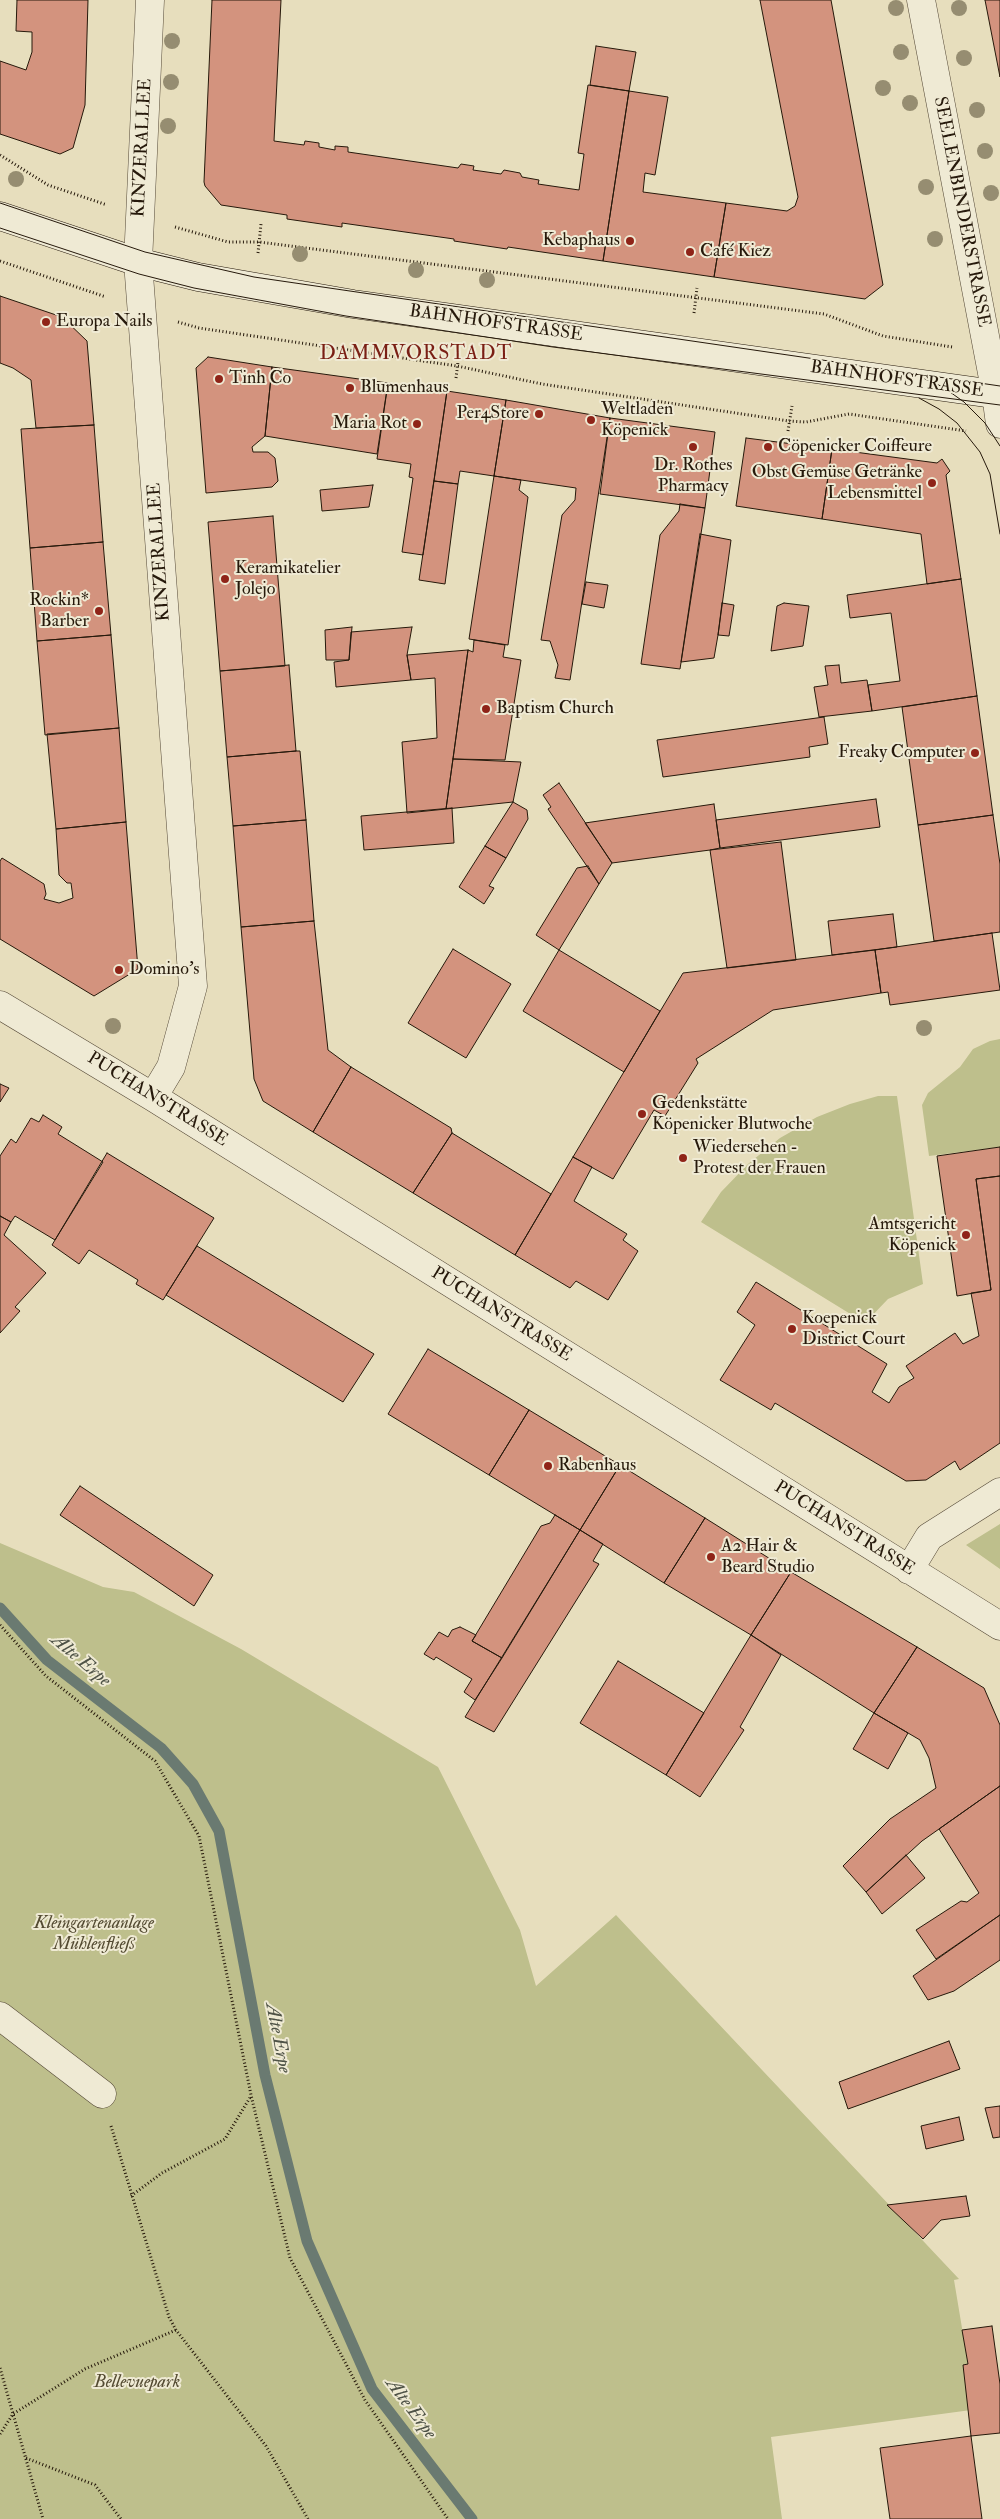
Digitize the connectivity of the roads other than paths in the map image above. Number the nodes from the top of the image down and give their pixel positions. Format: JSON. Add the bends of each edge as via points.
{"nodes":[{"id":1,"x":150,"y":0,"type":"edge"},
{"id":2,"x":920,"y":0,"type":"edge"},
{"id":3,"x":0,"y":216,"type":"edge"},
{"id":4,"x":138,"y":262,"type":"junction"},
{"id":5,"x":998,"y":395,"type":"edge"},
{"id":6,"x":1000,"y":424,"type":"edge"},
{"id":7,"x":0,"y":1005,"type":"edge"},
{"id":8,"x":153,"y":1096,"type":"junction"},
{"id":9,"x":1000,"y":1492,"type":"edge"},
{"id":10,"x":909,"y":1570,"type":"junction"},
{"id":11,"x":1000,"y":1626,"type":"edge"},
{"id":12,"x":0,"y":2016,"type":"edge"},
{"id":13,"x":102,"y":2094,"type":"road end"}],
"edges":[{"from":1,"to":4,"type":"street","name":"KINZERALLEE"},
{"from":2,"to":5,"type":"street","name":"SEELENBINDERSTRASSE"},
{"from":3,"to":4,"type":"street","name":"BAHNHOFSTRASSE"},
{"from":4,"to":5,"type":"street","name":"BAHNHOFSTRASSE","via":[[198,277],[353,304]]},
{"from":4,"to":8,"type":"street","name":"KINZERALLEE","via":[[193,986],[170,1067]]},
{"from":5,"to":6,"type":"street","name":"SEELENBINDERSTRASSE"},
{"from":7,"to":8,"type":"street","name":"PUCHANSTRASSE"},
{"from":8,"to":10,"type":"street","name":"PUCHANSTRASSE"},
{"from":9,"to":10,"type":"street","via":[[929,1537]]},
{"from":10,"to":11,"type":"street","name":"PUCHANSTRASSE"},
{"from":12,"to":13,"type":"street"}]}
